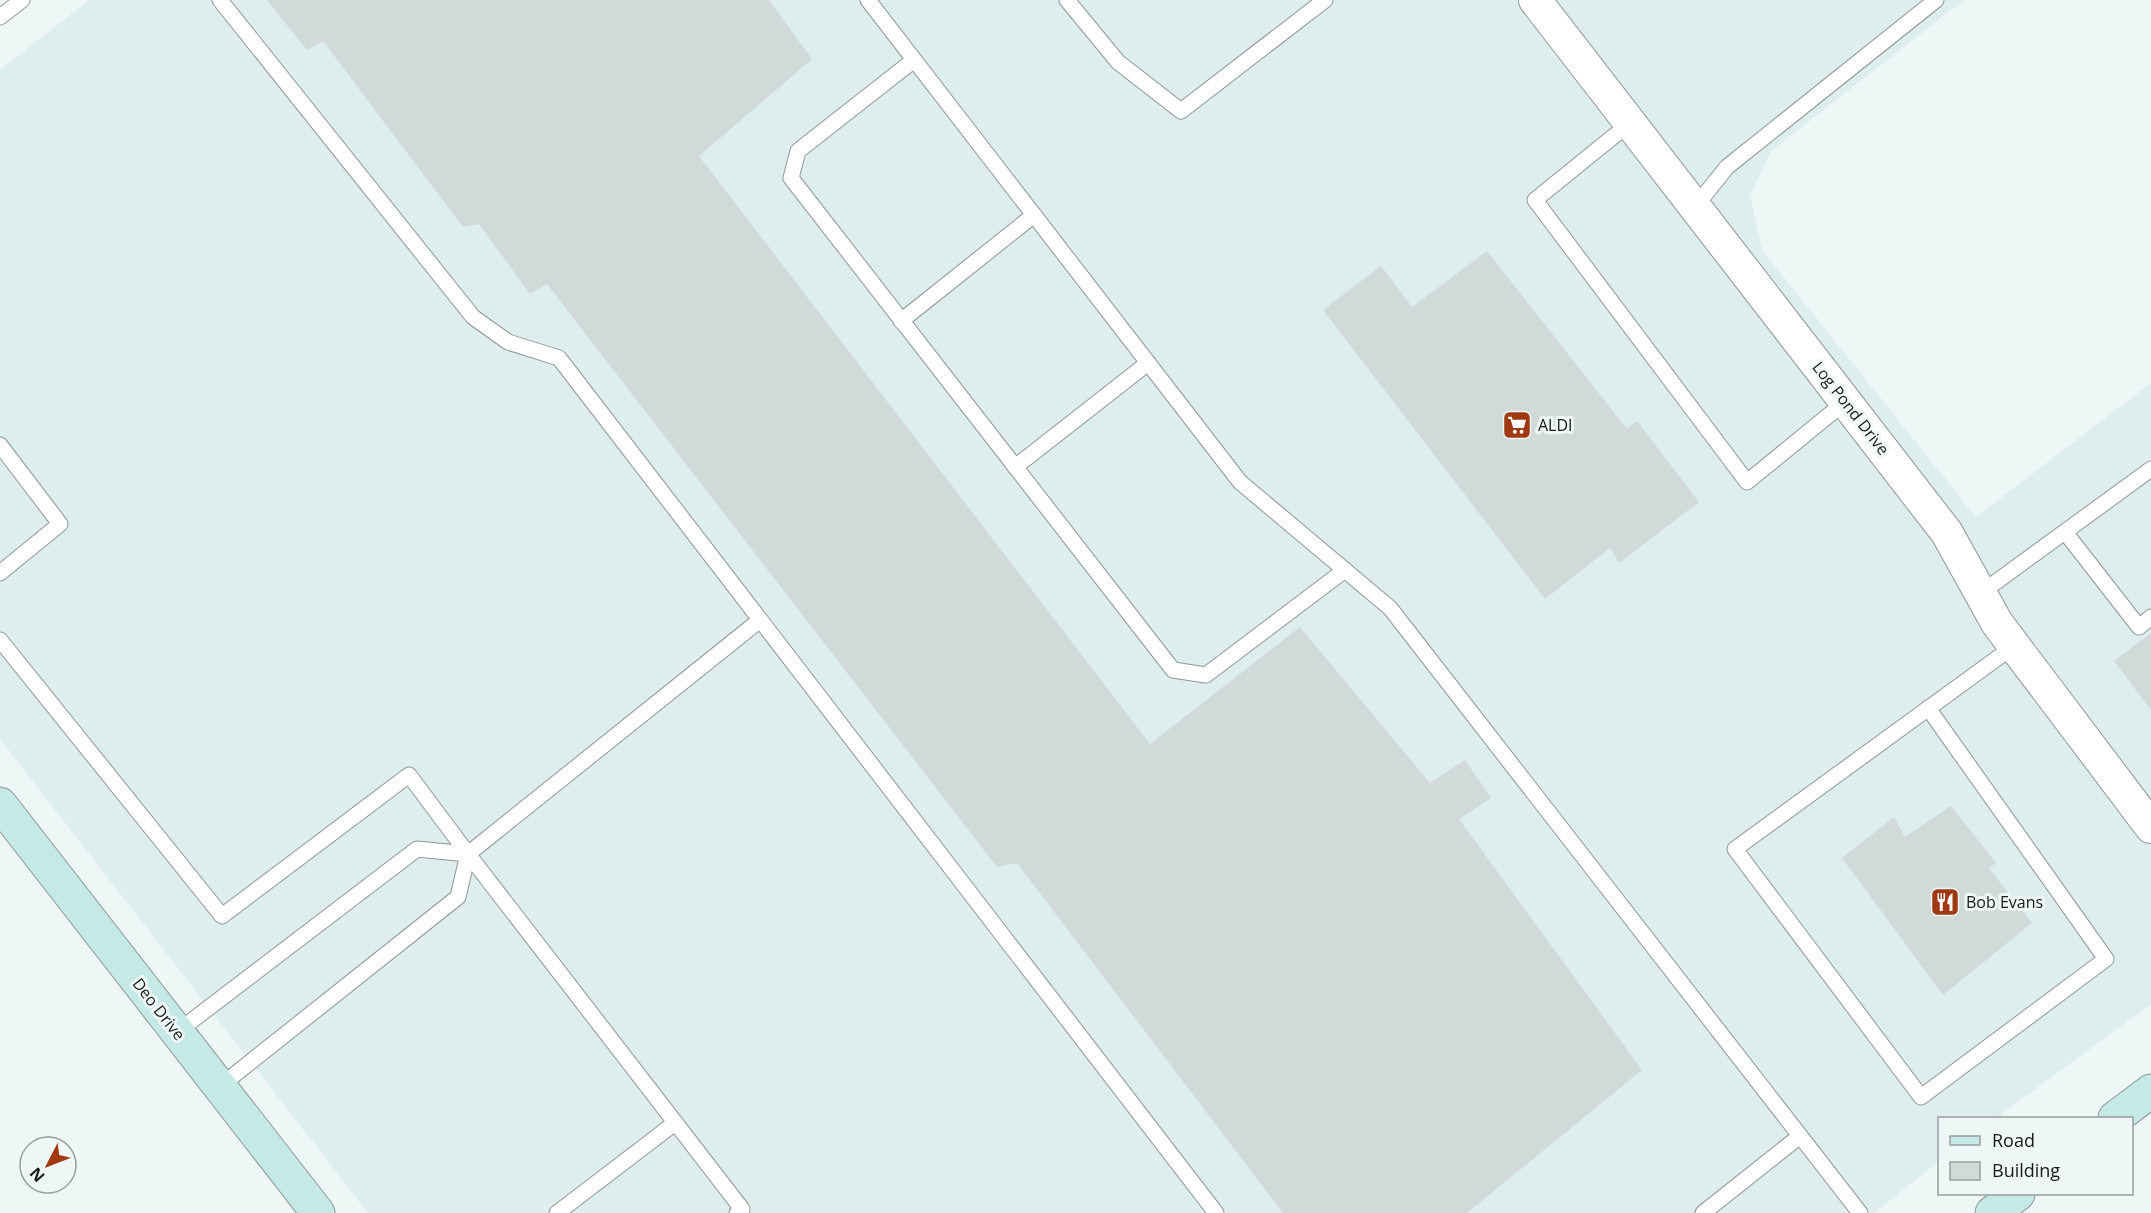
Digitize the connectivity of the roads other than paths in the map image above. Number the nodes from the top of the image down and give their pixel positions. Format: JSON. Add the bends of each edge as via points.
{"nodes":[{"id":1,"x":22,"y":0,"type":"edge"},
{"id":2,"x":220,"y":0,"type":"edge"},
{"id":3,"x":868,"y":0,"type":"edge"},
{"id":4,"x":1067,"y":0,"type":"edge"},
{"id":5,"x":1324,"y":0,"type":"edge"},
{"id":6,"x":1535,"y":0,"type":"edge"},
{"id":7,"x":1936,"y":0,"type":"edge"},
{"id":8,"x":0,"y":16,"type":"edge"},
{"id":9,"x":914,"y":60,"type":"junction"},
{"id":10,"x":1630,"y":123,"type":"junction"},
{"id":11,"x":1695,"y":207,"type":"junction"},
{"id":12,"x":1034,"y":215,"type":"junction"},
{"id":13,"x":901,"y":321,"type":"junction"},
{"id":14,"x":1148,"y":363,"type":"junction"},
{"id":15,"x":1845,"y":402,"type":"junction"},
{"id":16,"x":0,"y":445,"type":"edge"},
{"id":17,"x":1015,"y":467,"type":"junction"},
{"id":18,"x":2151,"y":469,"type":"edge"},
{"id":19,"x":2065,"y":532,"type":"junction"},
{"id":20,"x":1345,"y":570,"type":"junction"},
{"id":21,"x":0,"y":573,"type":"edge"},
{"id":22,"x":1981,"y":593,"type":"junction"},
{"id":23,"x":2151,"y":617,"type":"edge"},
{"id":24,"x":760,"y":620,"type":"junction"},
{"id":25,"x":0,"y":640,"type":"edge"},
{"id":26,"x":2014,"y":646,"type":"junction"},
{"id":27,"x":1928,"y":708,"type":"junction"},
{"id":28,"x":0,"y":804,"type":"edge"},
{"id":29,"x":2151,"y":827,"type":"edge"},
{"id":30,"x":468,"y":854,"type":"junction"},
{"id":31,"x":177,"y":1032,"type":"junction"},
{"id":32,"x":219,"y":1087,"type":"junction"},
{"id":33,"x":2151,"y":1091,"type":"edge"},
{"id":34,"x":2118,"y":1117,"type":"edge"},
{"id":35,"x":675,"y":1123,"type":"junction"},
{"id":36,"x":1800,"y":1136,"type":"junction"},
{"id":37,"x":2017,"y":1195,"type":"edge"},
{"id":38,"x":318,"y":1213,"type":"edge"},
{"id":39,"x":557,"y":1213,"type":"edge"},
{"id":40,"x":737,"y":1213,"type":"edge"},
{"id":41,"x":1216,"y":1213,"type":"edge"},
{"id":42,"x":1703,"y":1213,"type":"edge"},
{"id":43,"x":1860,"y":1213,"type":"edge"},
{"id":44,"x":1992,"y":1213,"type":"edge"}],
"edges":[{"from":1,"to":8,"type":"lane"},
{"from":2,"to":24,"type":"lane","via":[[473,317],[508,342],[559,358]]},
{"from":3,"to":9,"type":"lane"},
{"from":4,"to":5,"type":"lane","via":[[1118,62],[1181,111]]},
{"from":6,"to":10,"type":"street","name":"Log Pond Drive"},
{"from":7,"to":11,"type":"lane","via":[[1727,167]]},
{"from":9,"to":12,"type":"lane"},
{"from":9,"to":13,"type":"lane","via":[[798,151],[791,178]]},
{"from":10,"to":11,"type":"street","name":"Log Pond Drive"},
{"from":10,"to":15,"type":"lane","via":[[1535,200],[1747,482]]},
{"from":11,"to":15,"type":"street","name":"Log Pond Drive"},
{"from":12,"to":13,"type":"lane"},
{"from":12,"to":14,"type":"lane"},
{"from":13,"to":17,"type":"lane"},
{"from":14,"to":17,"type":"lane"},
{"from":14,"to":20,"type":"lane","via":[[1240,482]]},
{"from":15,"to":22,"type":"street","name":"Log Pond Drive","via":[[1947,533]]},
{"from":16,"to":21,"type":"lane","via":[[60,524]]},
{"from":17,"to":20,"type":"lane","via":[[1173,670],[1206,675]]},
{"from":18,"to":19,"type":"lane"},
{"from":19,"to":22,"type":"lane"},
{"from":19,"to":23,"type":"lane","via":[[2139,627]]},
{"from":20,"to":36,"type":"lane","via":[[1390,608]]},
{"from":22,"to":26,"type":"street","name":"Log Pond Drive"},
{"from":24,"to":30,"type":"lane"},
{"from":24,"to":41,"type":"lane"},
{"from":25,"to":30,"type":"lane","via":[[222,916],[409,775]]},
{"from":26,"to":27,"type":"lane"},
{"from":26,"to":29,"type":"street","name":"Log Pond Drive"},
{"from":27,"to":27,"type":"lane","via":[[1735,849],[1921,1097],[2106,959]]},
{"from":28,"to":31,"type":"street","name":"Deo Drive"},
{"from":30,"to":31,"type":"lane","via":[[417,849]]},
{"from":30,"to":32,"type":"lane","via":[[458,897]]},
{"from":30,"to":35,"type":"lane"},
{"from":31,"to":32,"type":"street","name":"Deo Drive"},
{"from":32,"to":38,"type":"street","name":"Deo Drive"},
{"from":33,"to":34,"type":"street"},
{"from":35,"to":39,"type":"lane"},
{"from":35,"to":40,"type":"lane","via":[[742,1209]]},
{"from":36,"to":42,"type":"lane"},
{"from":36,"to":43,"type":"lane"},
{"from":37,"to":44,"type":"street"}]}
